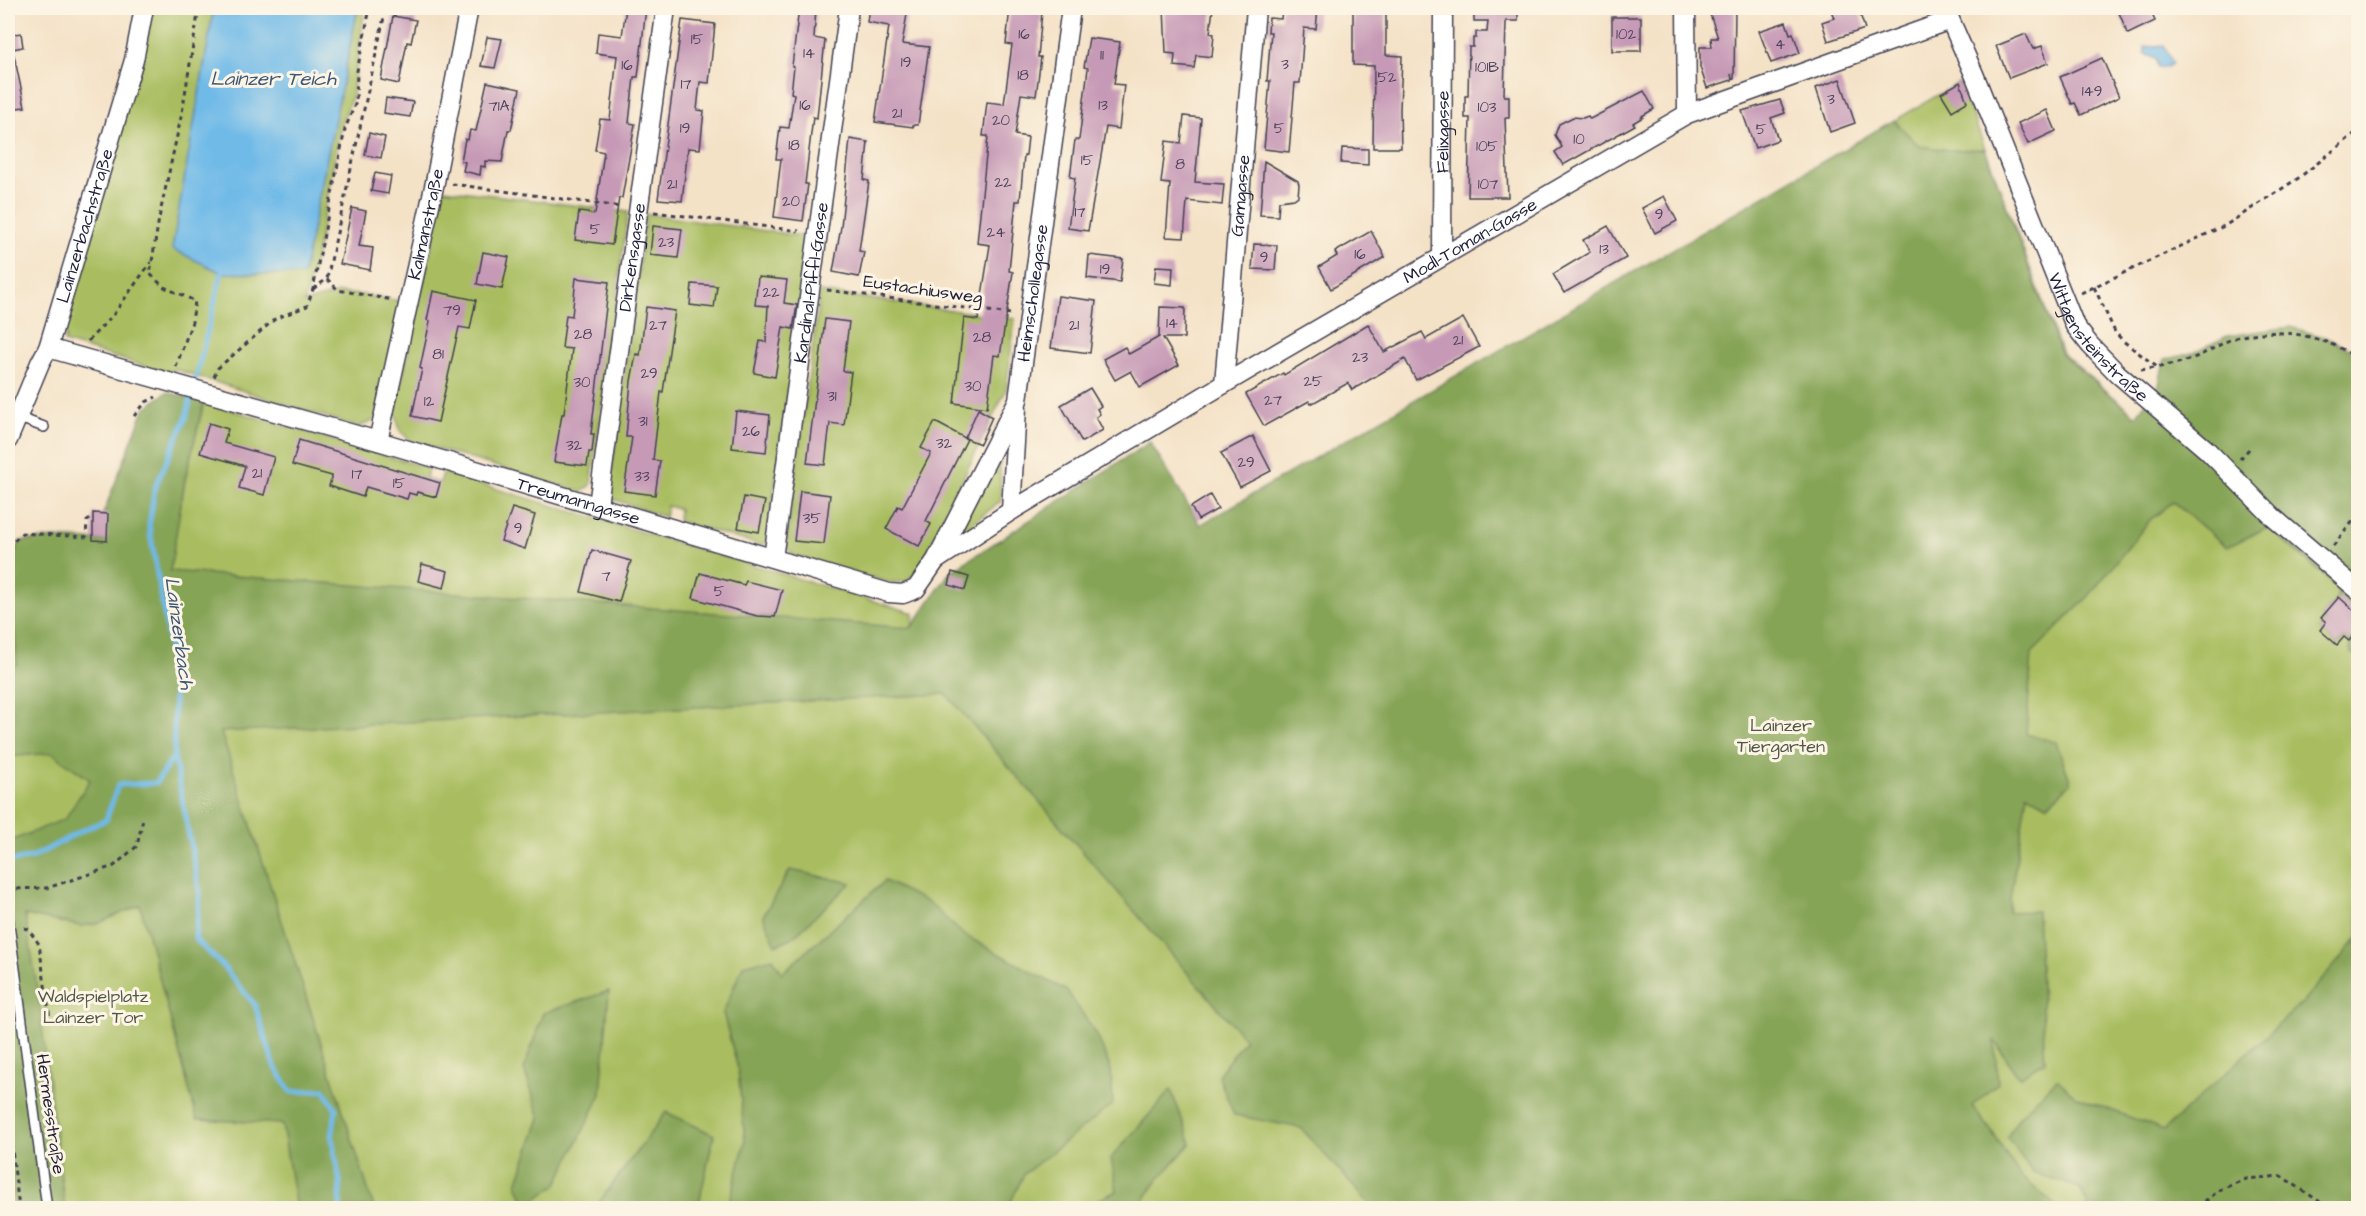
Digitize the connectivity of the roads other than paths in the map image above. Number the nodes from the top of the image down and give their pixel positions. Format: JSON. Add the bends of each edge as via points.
{"nodes":[{"id":1,"x":144,"y":8,"type":"edge"},
{"id":2,"x":469,"y":8,"type":"edge"},
{"id":3,"x":666,"y":8,"type":"edge"},
{"id":4,"x":849,"y":8,"type":"edge"},
{"id":5,"x":1071,"y":8,"type":"edge"},
{"id":6,"x":1256,"y":8,"type":"edge"},
{"id":7,"x":1443,"y":8,"type":"edge"},
{"id":8,"x":1686,"y":8,"type":"edge"},
{"id":9,"x":1948,"y":14,"type":"edge"},
{"id":10,"x":1687,"y":114,"type":"junction"},
{"id":11,"x":1442,"y":255,"type":"junction"},
{"id":12,"x":48,"y":348,"type":"junction"},
{"id":13,"x":1224,"y":384,"type":"junction"},
{"id":14,"x":1018,"y":400,"type":"junction"},
{"id":15,"x":17,"y":417,"type":"junction"},
{"id":16,"x":44,"y":427,"type":"dead end"},
{"id":17,"x":8,"y":440,"type":"edge"},
{"id":18,"x":378,"y":441,"type":"junction"},
{"id":19,"x":598,"y":505,"type":"junction"},
{"id":20,"x":1011,"y":511,"type":"junction"},
{"id":21,"x":773,"y":558,"type":"junction"},
{"id":22,"x":936,"y":560,"type":"junction"},
{"id":23,"x":2358,"y":590,"type":"edge"},
{"id":24,"x":8,"y":921,"type":"edge"},
{"id":25,"x":46,"y":1209,"type":"edge"}],
"edges":[{"from":1,"to":12,"type":"street","name":"Lainzerbachstraße","via":[[134,60]]},
{"from":2,"to":18,"type":"street","name":"Kalmanstraße"},
{"from":3,"to":19,"type":"street","name":"Dirkensgasse"},
{"from":4,"to":21,"type":"street","name":"Kardinal-Piffl-Gasse"},
{"from":5,"to":14,"type":"street","name":"Heimschollegasse"},
{"from":6,"to":13,"type":"street","name":"Gamgasse"},
{"from":7,"to":11,"type":"street","name":"Felixgasse"},
{"from":8,"to":10,"type":"street"},
{"from":9,"to":10,"type":"street","name":"Modl-Toman-Gasse"},
{"from":9,"to":23,"type":"street","name":"Wittgensteinstraße","via":[[2075,326],[2118,374],[2207,450],[2274,518]]},
{"from":10,"to":11,"type":"street","name":"Modl-Toman-Gasse"},
{"from":11,"to":13,"type":"street","name":"Modl-Toman-Gasse"},
{"from":12,"to":15,"type":"street","name":"Lainzerbachstraße"},
{"from":12,"to":18,"type":"street","name":"Treumanngasse"},
{"from":13,"to":20,"type":"street","name":"Modl-Toman-Gasse"},
{"from":14,"to":20,"type":"street"},
{"from":14,"to":22,"type":"street","name":"Heimschollegasse"},
{"from":15,"to":16,"type":"lane"},
{"from":15,"to":17,"type":"street","name":"Lainzerbachstraße"},
{"from":18,"to":19,"type":"street","name":"Treumanngasse"},
{"from":19,"to":21,"type":"street","name":"Treumanngasse"},
{"from":20,"to":22,"type":"street","name":"Modl-Toman-Gasse"},
{"from":21,"to":22,"type":"street","name":"Treumanngasse","via":[[903,594],[916,589]]},
{"from":24,"to":25,"type":"lane","name":"Hermesstraße"}]}
